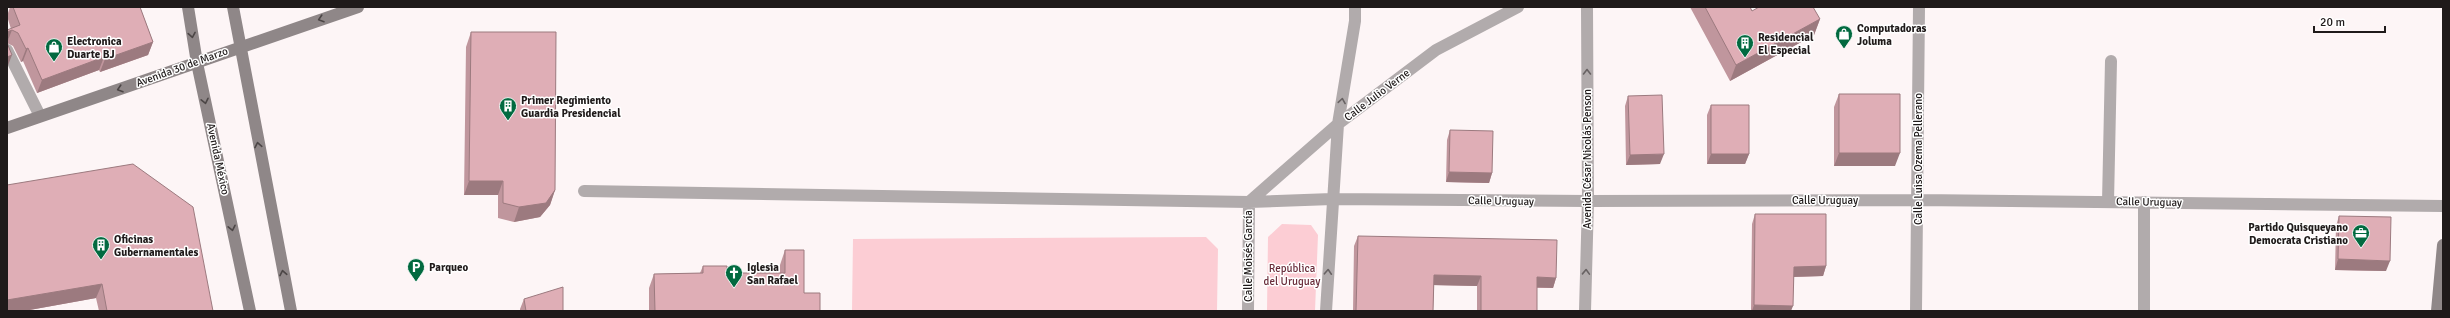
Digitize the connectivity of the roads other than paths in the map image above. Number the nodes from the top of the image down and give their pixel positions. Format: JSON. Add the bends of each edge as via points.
{"nodes":[{"id":1,"x":188,"y":7,"type":"edge"},
{"id":2,"x":233,"y":7,"type":"edge"},
{"id":3,"x":358,"y":7,"type":"edge"},
{"id":4,"x":1355,"y":7,"type":"edge"},
{"id":5,"x":1518,"y":7,"type":"edge"},
{"id":6,"x":1587,"y":7,"type":"edge"},
{"id":7,"x":1918,"y":7,"type":"edge"},
{"id":8,"x":239,"y":47,"type":"junction"},
{"id":9,"x":7,"y":50,"type":"edge"},
{"id":10,"x":2111,"y":61,"type":"dead end"},
{"id":11,"x":197,"y":63,"type":"junction"},
{"id":12,"x":40,"y":116,"type":"junction"},
{"id":13,"x":1338,"y":124,"type":"junction"},
{"id":14,"x":7,"y":128,"type":"edge"},
{"id":15,"x":584,"y":191,"type":"dead end"},
{"id":16,"x":1332,"y":199,"type":"junction"},
{"id":17,"x":1918,"y":200,"type":"junction"},
{"id":18,"x":1588,"y":201,"type":"junction"},
{"id":19,"x":1249,"y":202,"type":"junction"},
{"id":20,"x":2108,"y":202,"type":"junction"},
{"id":21,"x":2144,"y":202,"type":"junction"},
{"id":22,"x":2443,"y":206,"type":"edge"},
{"id":23,"x":2443,"y":245,"type":"edge"},
{"id":24,"x":250,"y":311,"type":"edge"},
{"id":25,"x":291,"y":311,"type":"edge"},
{"id":26,"x":1248,"y":311,"type":"edge"},
{"id":27,"x":1326,"y":311,"type":"edge"},
{"id":28,"x":1585,"y":311,"type":"edge"},
{"id":29,"x":1916,"y":311,"type":"edge"},
{"id":30,"x":2144,"y":311,"type":"edge"},
{"id":31,"x":2437,"y":311,"type":"edge"}],
"edges":[{"from":1,"to":11,"type":"main road","name":"Avenida México","one_way":true},
{"from":2,"to":8,"type":"main road"},
{"from":3,"to":8,"type":"main road","name":"Avenida 30 de Marzo","one_way":true},
{"from":13,"to":4,"type":"street","one_way":true,"via":[[1355,21]]},
{"from":5,"to":13,"type":"street","name":"Calle Julio Verne","via":[[1436,50]]},
{"from":18,"to":6,"type":"street","name":"Avenida César Nicolás Penson","one_way":true},
{"from":7,"to":17,"type":"street","name":"Calle Luisa Ozema Pellerano"},
{"from":8,"to":11,"type":"main road","name":"Avenida 30 de Marzo"},
{"from":25,"to":8,"type":"main road","one_way":true},
{"from":9,"to":12,"type":"street"},
{"from":10,"to":20,"type":"street"},
{"from":11,"to":12,"type":"main road","name":"Avenida 30 de Marzo","one_way":true},
{"from":11,"to":24,"type":"main road","name":"Avenida México","one_way":true},
{"from":12,"to":14,"type":"main road","name":"Avenida 30 de Marzo"},
{"from":13,"to":16,"type":"street"},
{"from":13,"to":19,"type":"street","name":"Calle Julio Verne"},
{"from":15,"to":19,"type":"street","name":"Calle Uruguay"},
{"from":16,"to":18,"type":"street","name":"Calle Uruguay"},
{"from":16,"to":19,"type":"street","name":"Calle Uruguay"},
{"from":27,"to":16,"type":"street","one_way":true},
{"from":17,"to":18,"type":"street","name":"Calle Uruguay"},
{"from":17,"to":20,"type":"street","name":"Calle Uruguay"},
{"from":17,"to":29,"type":"street","name":"Calle Luisa Ozema Pellerano"},
{"from":28,"to":18,"type":"street","name":"Avenida César Nicolás Penson","one_way":true},
{"from":19,"to":26,"type":"street","name":"Calle Moisés García"},
{"from":20,"to":21,"type":"street","name":"Calle Uruguay"},
{"from":21,"to":22,"type":"street","name":"Calle Uruguay"},
{"from":21,"to":30,"type":"street"},
{"from":23,"to":31,"type":"main road"}]}
